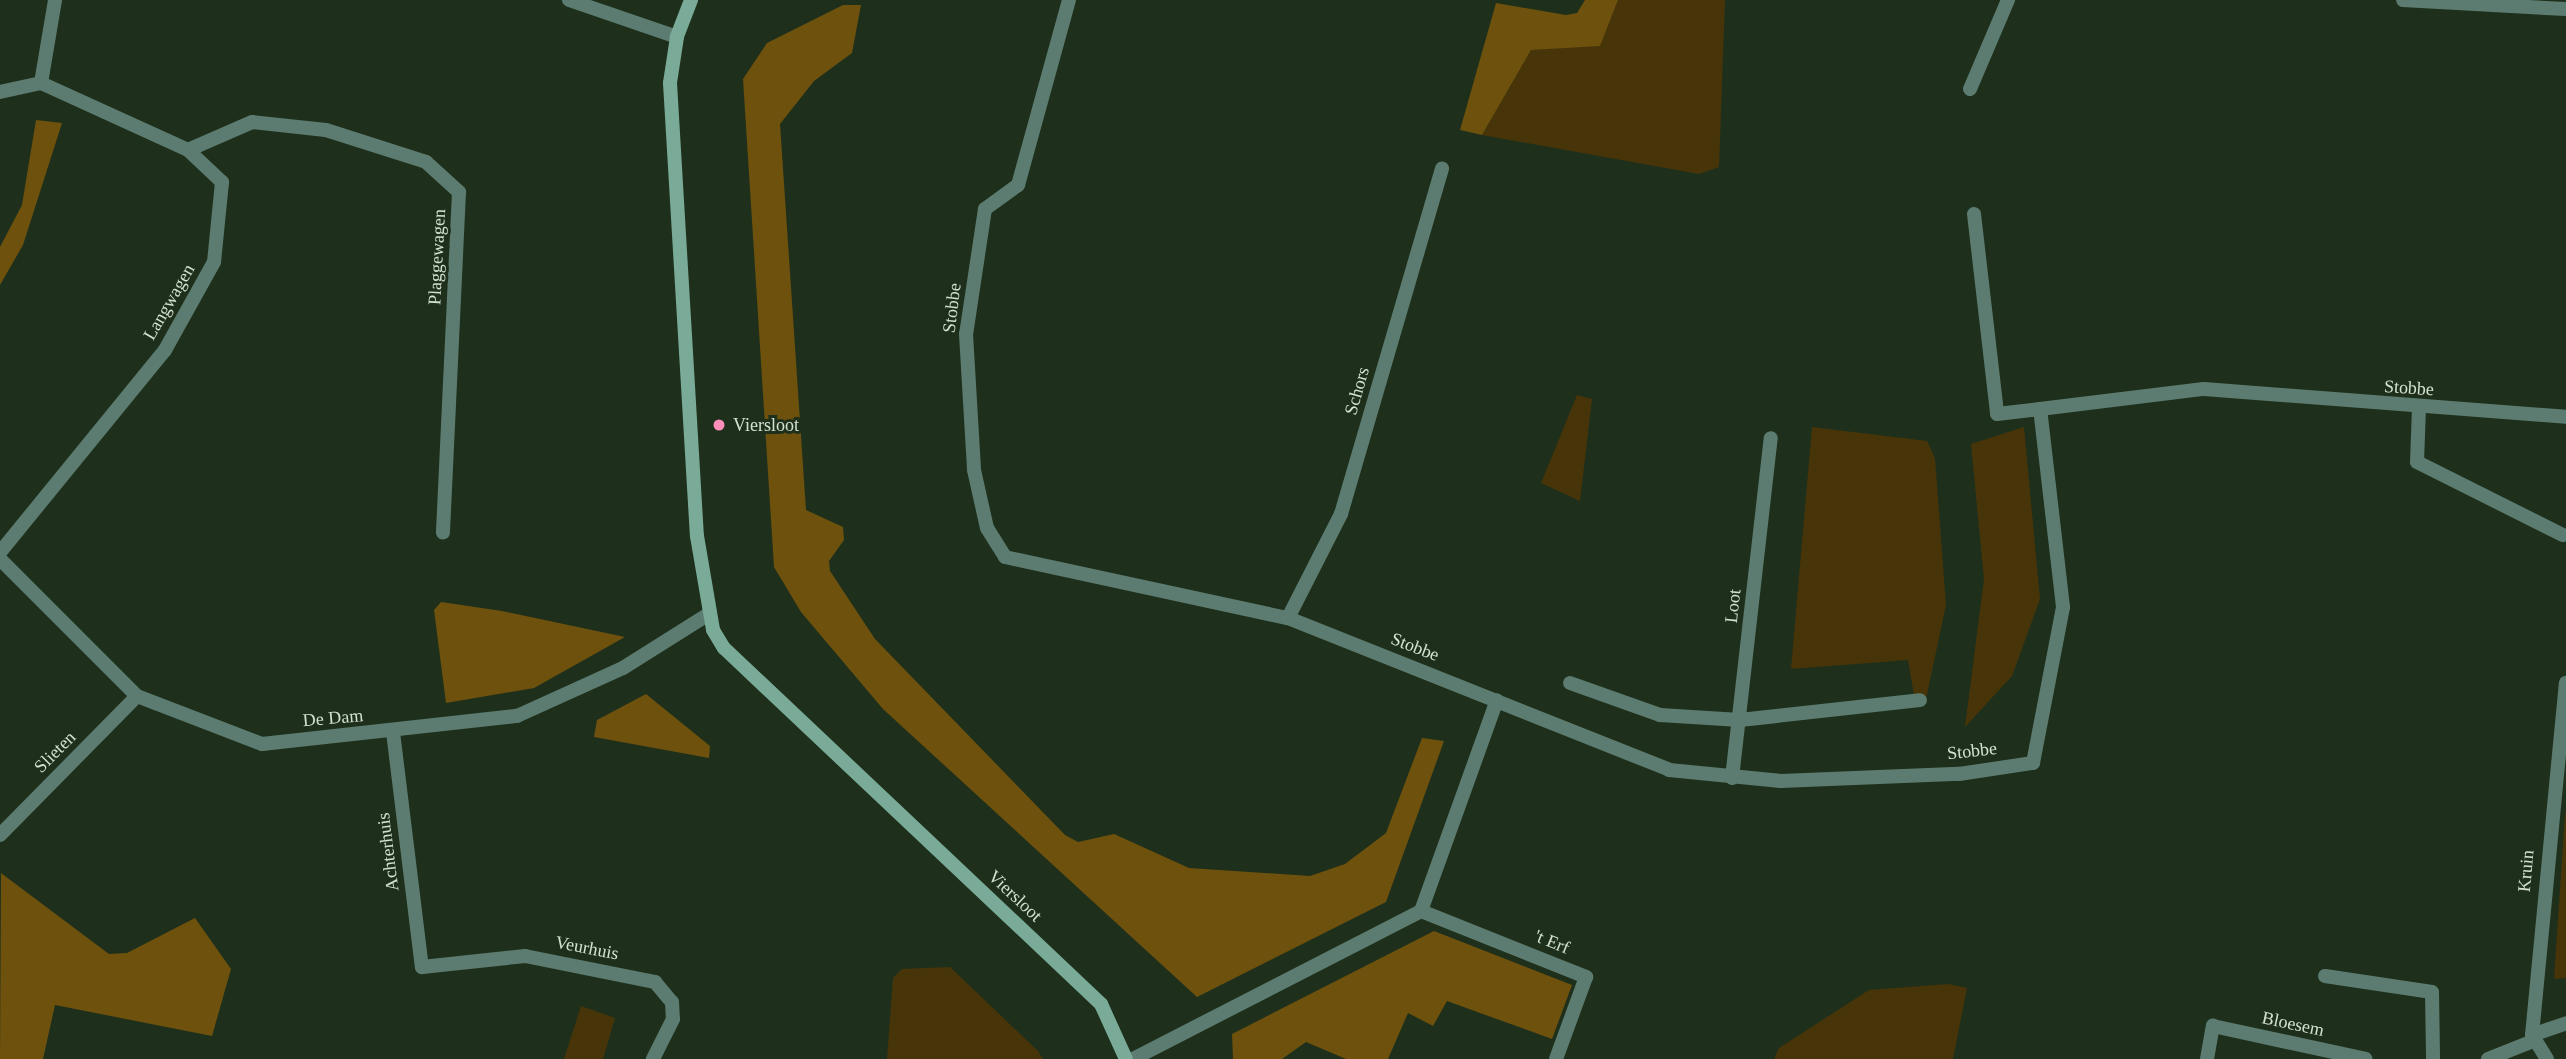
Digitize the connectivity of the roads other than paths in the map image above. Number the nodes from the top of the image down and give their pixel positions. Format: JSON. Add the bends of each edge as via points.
{"nodes":[{"id":1,"x":55,"y":0,"type":"edge"},
{"id":2,"x":569,"y":0,"type":"edge"},
{"id":3,"x":691,"y":0,"type":"edge"},
{"id":4,"x":1069,"y":0,"type":"edge"},
{"id":5,"x":2008,"y":0,"type":"edge"},
{"id":6,"x":2403,"y":0,"type":"edge"},
{"id":7,"x":2566,"y":9,"type":"edge"},
{"id":8,"x":677,"y":37,"type":"junction"},
{"id":9,"x":41,"y":83,"type":"junction"},
{"id":10,"x":1970,"y":89,"type":"dead end"},
{"id":11,"x":0,"y":92,"type":"edge"},
{"id":12,"x":188,"y":150,"type":"junction"},
{"id":13,"x":1442,"y":168,"type":"dead end"},
{"id":14,"x":1974,"y":214,"type":"dead end"},
{"id":15,"x":2419,"y":408,"type":"junction"},
{"id":16,"x":2040,"y":409,"type":"junction"},
{"id":17,"x":2566,"y":417,"type":"edge"},
{"id":18,"x":1771,"y":438,"type":"dead end"},
{"id":19,"x":443,"y":533,"type":"dead end"},
{"id":20,"x":2563,"y":535,"type":"dead end"},
{"id":21,"x":0,"y":552,"type":"edge"},
{"id":22,"x":0,"y":559,"type":"edge"},
{"id":23,"x":708,"y":615,"type":"junction"},
{"id":24,"x":1288,"y":618,"type":"junction"},
{"id":25,"x":1570,"y":683,"type":"dead end"},
{"id":26,"x":2566,"y":683,"type":"edge"},
{"id":27,"x":137,"y":696,"type":"junction"},
{"id":28,"x":1497,"y":699,"type":"junction"},
{"id":29,"x":1920,"y":700,"type":"dead end"},
{"id":30,"x":1740,"y":720,"type":"junction"},
{"id":31,"x":393,"y":732,"type":"junction"},
{"id":32,"x":1732,"y":778,"type":"junction"},
{"id":33,"x":0,"y":835,"type":"edge"},
{"id":34,"x":1421,"y":911,"type":"junction"},
{"id":35,"x":422,"y":967,"type":"joint"},
{"id":36,"x":2325,"y":976,"type":"dead end"},
{"id":37,"x":2566,"y":1023,"type":"edge"},
{"id":38,"x":2532,"y":1038,"type":"junction"},
{"id":39,"x":653,"y":1059,"type":"edge"},
{"id":40,"x":1126,"y":1059,"type":"edge"},
{"id":41,"x":1133,"y":1059,"type":"edge"},
{"id":42,"x":1556,"y":1059,"type":"edge"},
{"id":43,"x":2207,"y":1059,"type":"edge"},
{"id":44,"x":2365,"y":1059,"type":"edge"},
{"id":45,"x":2433,"y":1059,"type":"edge"},
{"id":46,"x":2488,"y":1059,"type":"edge"},
{"id":47,"x":2547,"y":1059,"type":"edge"}],
"edges":[{"from":1,"to":9,"type":"street"},
{"from":2,"to":8,"type":"street"},
{"from":3,"to":8,"type":"street","name":"Viersloot"},
{"from":4,"to":24,"type":"street","name":"Stobbe","via":[[1018,185],[985,209],[966,334],[974,470],[987,528],[1005,556]]},
{"from":5,"to":10,"type":"street"},
{"from":6,"to":7,"type":"street"},
{"from":8,"to":23,"type":"street","name":"Viersloot","via":[[670,83]]},
{"from":9,"to":11,"type":"street"},
{"from":9,"to":12,"type":"street","name":"Langwagen"},
{"from":12,"to":19,"type":"street","name":"Plaggewagen","via":[[252,122],[326,130],[426,162],[459,192]]},
{"from":12,"to":21,"type":"street","name":"Langwagen","via":[[222,183],[214,262],[165,350]]},
{"from":13,"to":24,"type":"street","name":"Schors","via":[[1341,514]]},
{"from":14,"to":16,"type":"street","name":"Stobbe","via":[[1997,414]]},
{"from":15,"to":16,"type":"street","name":"Stobbe","via":[[2204,389]]},
{"from":15,"to":17,"type":"street","name":"Stobbe"},
{"from":15,"to":20,"type":"street","via":[[2417,463]]},
{"from":16,"to":32,"type":"street","name":"Stobbe","via":[[2063,607],[2033,763],[1959,774]]},
{"from":18,"to":30,"type":"street","name":"Loot"},
{"from":22,"to":27,"type":"street","name":"De Dam"},
{"from":23,"to":31,"type":"street","name":"De Dam","via":[[623,668],[517,716]]},
{"from":23,"to":40,"type":"street","name":"Viersloot","via":[[724,648],[1101,1003]]},
{"from":24,"to":28,"type":"street","name":"Stobbe"},
{"from":25,"to":30,"type":"street","via":[[1660,715]]},
{"from":26,"to":38,"type":"street","name":"Kruin"},
{"from":27,"to":31,"type":"street","name":"De Dam","via":[[262,744]]},
{"from":27,"to":33,"type":"street","name":"Slieten"},
{"from":28,"to":32,"type":"street","name":"Stobbe","via":[[1668,770]]},
{"from":28,"to":34,"type":"street"},
{"from":29,"to":30,"type":"street"},
{"from":30,"to":32,"type":"street","name":"Loot"},
{"from":31,"to":35,"type":"street","name":"Achterhuis"},
{"from":34,"to":41,"type":"street"},
{"from":34,"to":42,"type":"street","name":"'t Erf","via":[[1586,976]]},
{"from":35,"to":39,"type":"street","name":"Veurhuis","via":[[525,956],[655,982],[672,1002],[674,1019]]},
{"from":36,"to":45,"type":"street","via":[[2432,992]]},
{"from":37,"to":38,"type":"street"},
{"from":38,"to":46,"type":"street"},
{"from":38,"to":47,"type":"street"},
{"from":43,"to":44,"type":"street","name":"Bloesem","via":[[2213,1026]]}]}
